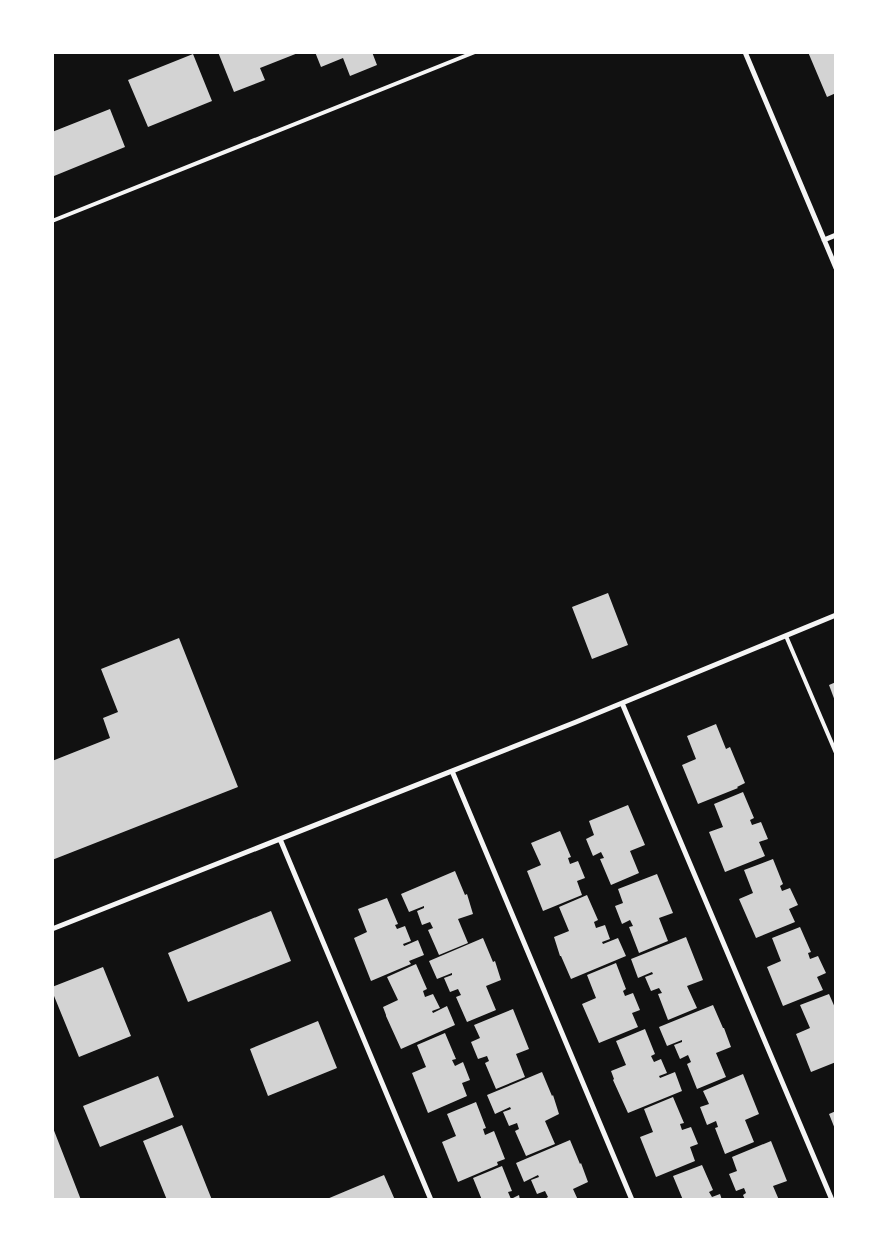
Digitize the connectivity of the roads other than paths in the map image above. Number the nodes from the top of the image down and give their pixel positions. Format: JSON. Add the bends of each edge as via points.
{"nodes":[{"id":1,"x":474,"y":52,"type":"edge"},
{"id":2,"x":745,"y":52,"type":"edge"},
{"id":3,"x":52,"y":221,"type":"edge"},
{"id":4,"x":836,"y":235,"type":"edge"},
{"id":5,"x":824,"y":240,"type":"junction"},
{"id":6,"x":836,"y":268,"type":"edge"},
{"id":7,"x":836,"y":615,"type":"edge"},
{"id":8,"x":786,"y":636,"type":"junction"},
{"id":9,"x":622,"y":704,"type":"junction"},
{"id":10,"x":836,"y":753,"type":"edge"},
{"id":11,"x":452,"y":771,"type":"junction"},
{"id":12,"x":280,"y":839,"type":"junction"},
{"id":13,"x":52,"y":929,"type":"edge"},
{"id":14,"x":432,"y":1200,"type":"edge"},
{"id":15,"x":632,"y":1200,"type":"edge"},
{"id":16,"x":832,"y":1200,"type":"edge"}],
"edges":[{"from":1,"to":3,"type":"lane"},
{"from":2,"to":5,"type":"street"},
{"from":4,"to":5,"type":"street"},
{"from":5,"to":6,"type":"street"},
{"from":7,"to":8,"type":"street"},
{"from":8,"to":9,"type":"street"},
{"from":8,"to":10,"type":"lane"},
{"from":9,"to":11,"type":"street"},
{"from":9,"to":16,"type":"street"},
{"from":11,"to":12,"type":"street"},
{"from":11,"to":15,"type":"street"},
{"from":12,"to":13,"type":"street"},
{"from":12,"to":14,"type":"street"}]}
